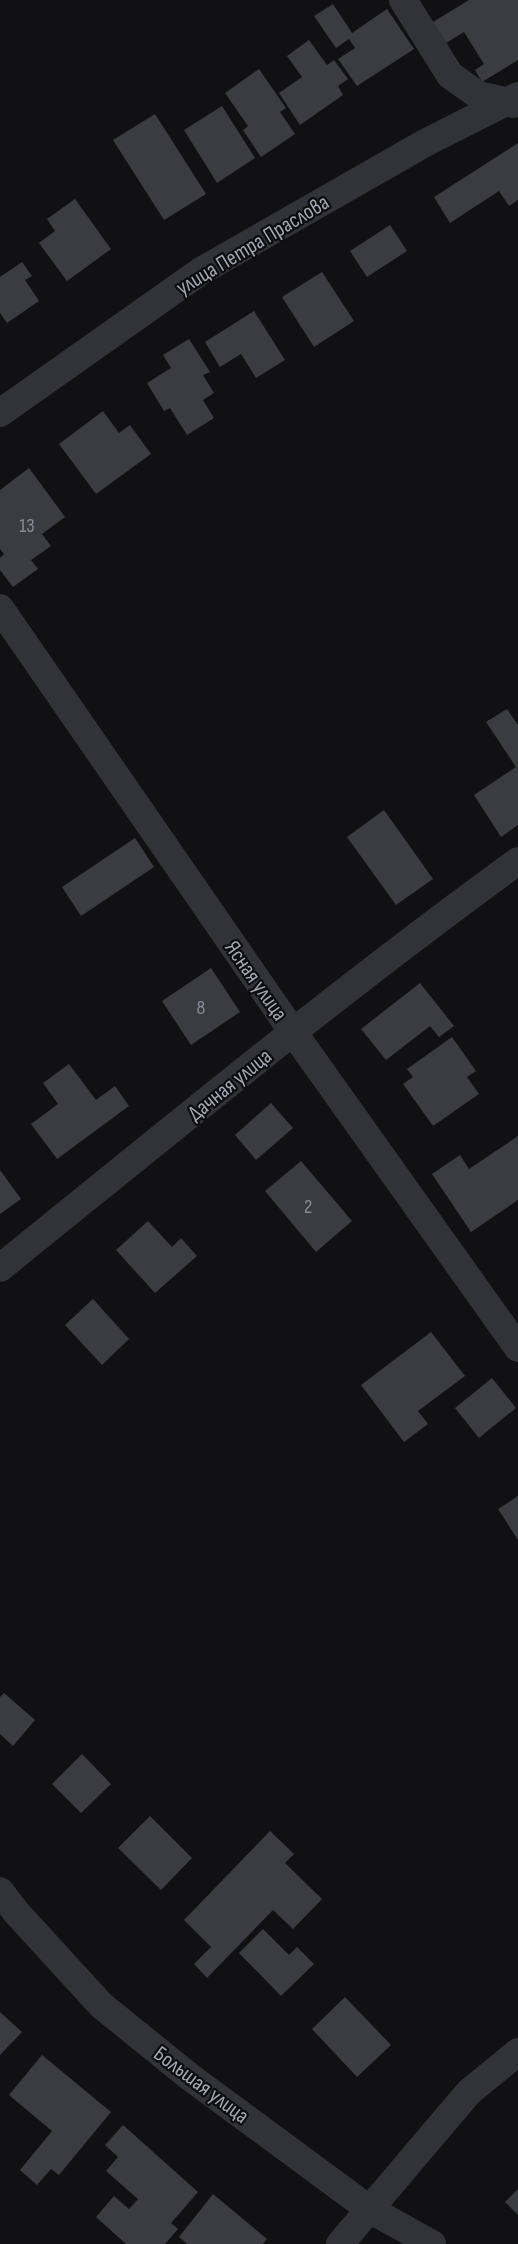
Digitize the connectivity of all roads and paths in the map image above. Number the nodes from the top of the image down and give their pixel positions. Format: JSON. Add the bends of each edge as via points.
{"nodes":[{"id":1,"x":403,"y":0,"type":"edge"},
{"id":2,"x":515,"y":102,"type":"edge"},
{"id":3,"x":0,"y":413,"type":"edge"},
{"id":4,"x":0,"y":608,"type":"edge"},
{"id":5,"x":518,"y":861,"type":"edge"},
{"id":6,"x":293,"y":1032,"type":"junction"},
{"id":7,"x":0,"y":1268,"type":"edge"},
{"id":8,"x":518,"y":1348,"type":"edge"},
{"id":9,"x":0,"y":1891,"type":"edge"},
{"id":10,"x":518,"y":2052,"type":"edge"},
{"id":11,"x":369,"y":2209,"type":"junction"},
{"id":12,"x":340,"y":2244,"type":"edge"},
{"id":13,"x":432,"y":2244,"type":"edge"}],
"edges":[{"from":1,"to":2,"type":"street","via":[[450,75],[478,95]]},
{"from":2,"to":3,"type":"street","name":"улица Петра Праслова","via":[[425,142],[201,271]]},
{"from":4,"to":6,"type":"street","name":"Ясная улица"},
{"from":5,"to":6,"type":"street","name":"Дачная улица"},
{"from":6,"to":7,"type":"street","name":"Дачная улица"},
{"from":6,"to":8,"type":"street","name":"Ясная улица"},
{"from":9,"to":11,"type":"street","name":"Большая улица","via":[[101,2005],[190,2078]]},
{"from":10,"to":11,"type":"street","via":[[469,2091]]},
{"from":11,"to":12,"type":"street"},
{"from":11,"to":13,"type":"street","name":"Большая улица"}]}
